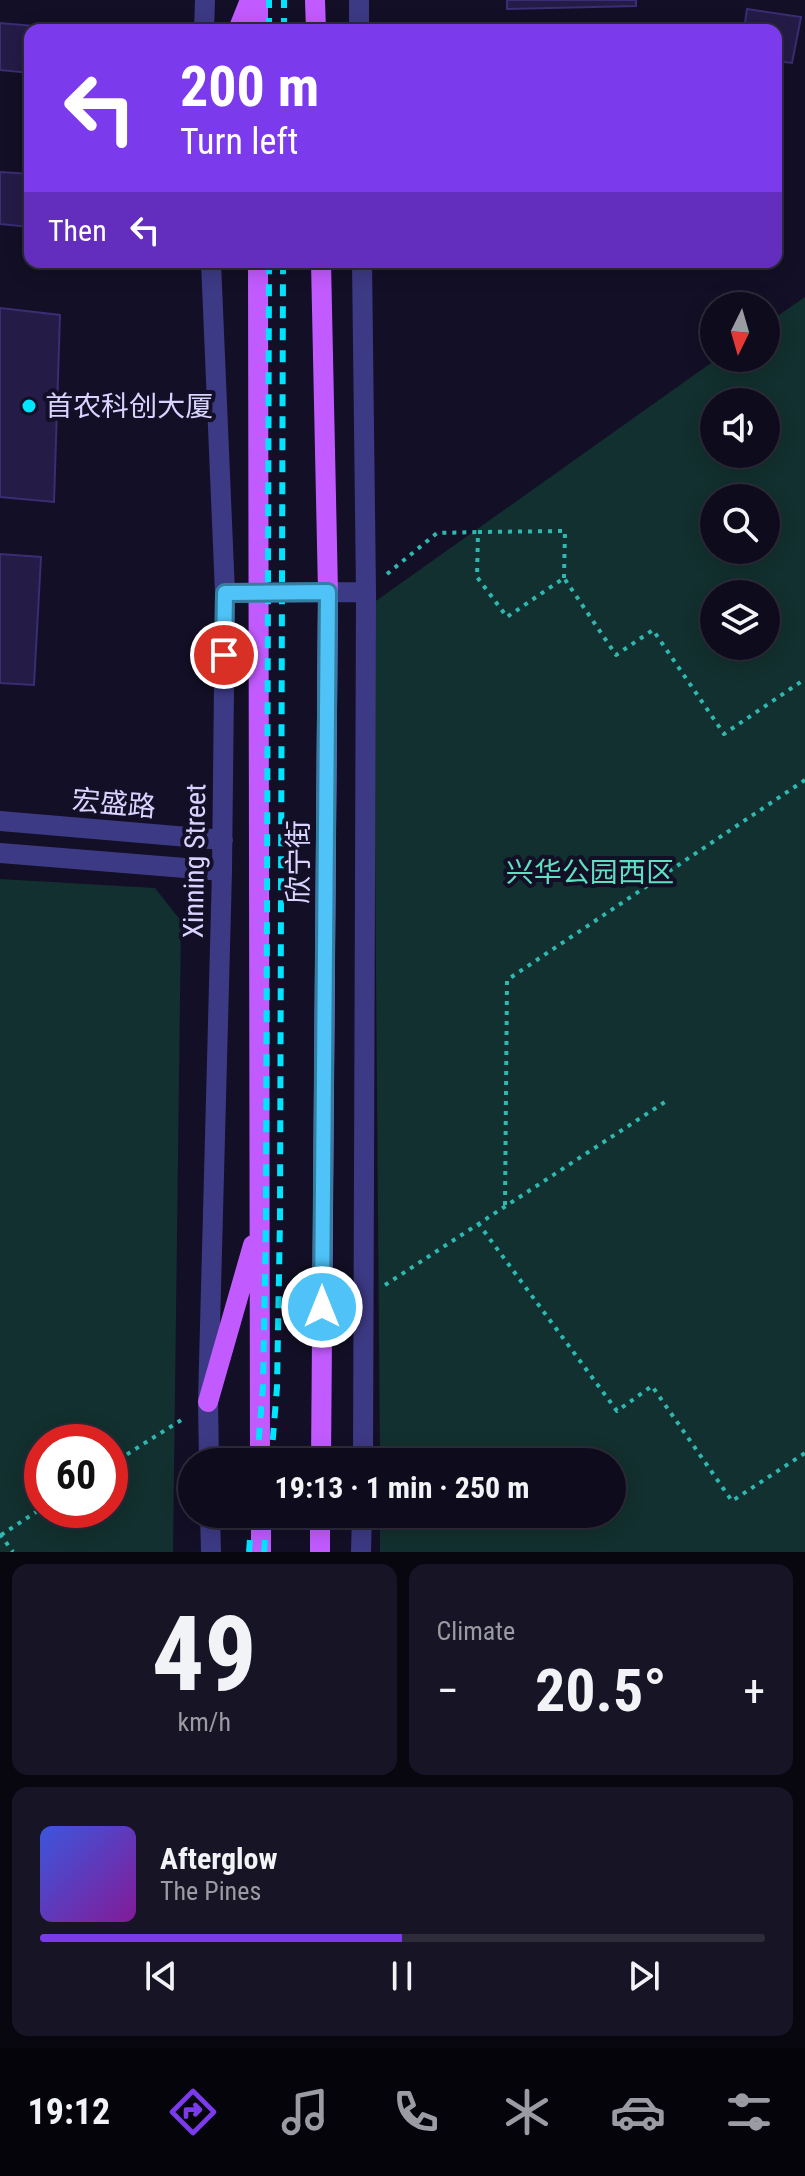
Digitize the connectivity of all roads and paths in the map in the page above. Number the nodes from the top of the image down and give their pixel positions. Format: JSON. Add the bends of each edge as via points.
{"nodes":[{"id":1,"x":205,"y":0,"type":"edge"},
{"id":2,"x":250,"y":0,"type":"edge"},
{"id":3,"x":258,"y":0,"type":"edge"},
{"id":4,"x":315,"y":0,"type":"edge"},
{"id":5,"x":359,"y":0,"type":"edge"},
{"id":6,"x":204,"y":24,"type":"edge"},
{"id":7,"x":240,"y":24,"type":"edge"},
{"id":8,"x":258,"y":24,"type":"edge"},
{"id":9,"x":316,"y":24,"type":"edge"},
{"id":10,"x":359,"y":24,"type":"edge"},
{"id":11,"x":211,"y":268,"type":"edge"},
{"id":12,"x":258,"y":268,"type":"edge"},
{"id":13,"x":321,"y":268,"type":"edge"},
{"id":14,"x":362,"y":268,"type":"edge"},
{"id":15,"x":478,"y":532,"type":"junction"},
{"id":16,"x":564,"y":578,"type":"junction"},
{"id":17,"x":258,"y":591,"type":"junction"},
{"id":18,"x":328,"y":592,"type":"junction"},
{"id":19,"x":366,"y":592,"type":"junction"},
{"id":20,"x":225,"y":593,"type":"junction"},
{"id":21,"x":805,"y":679,"type":"edge"},
{"id":22,"x":805,"y":780,"type":"edge"},
{"id":23,"x":0,"y":821,"type":"edge"},
{"id":24,"x":223,"y":840,"type":"junction"},
{"id":25,"x":0,"y":853,"type":"edge"},
{"id":26,"x":222,"y":871,"type":"junction"},
{"id":27,"x":668,"y":1100,"type":"dead end"},
{"id":28,"x":505,"y":1205,"type":"junction"},
{"id":29,"x":259,"y":1221,"type":"junction"},
{"id":30,"x":478,"y":1223,"type":"junction"},
{"id":31,"x":365,"y":1299,"type":"junction"},
{"id":32,"x":208,"y":1402,"type":"junction"},
{"id":33,"x":209,"y":1448,"type":"edge"},
{"id":34,"x":260,"y":1448,"type":"edge"},
{"id":35,"x":321,"y":1448,"type":"edge"},
{"id":36,"x":363,"y":1448,"type":"edge"},
{"id":37,"x":128,"y":1453,"type":"edge"},
{"id":38,"x":805,"y":1453,"type":"edge"},
{"id":39,"x":24,"y":1519,"type":"edge"},
{"id":40,"x":210,"y":1528,"type":"edge"},
{"id":41,"x":261,"y":1528,"type":"edge"},
{"id":42,"x":320,"y":1528,"type":"edge"},
{"id":43,"x":362,"y":1528,"type":"edge"},
{"id":44,"x":0,"y":1534,"type":"edge"},
{"id":45,"x":13,"y":1552,"type":"edge"},
{"id":46,"x":211,"y":1552,"type":"edge"},
{"id":47,"x":261,"y":1552,"type":"edge"},
{"id":48,"x":320,"y":1552,"type":"edge"},
{"id":49,"x":361,"y":1552,"type":"edge"}],
"edges":[{"from":1,"to":6,"type":"street"},
{"from":2,"to":7,"type":"main road"},
{"from":3,"to":8,"type":"main road"},
{"from":4,"to":9,"type":"main road"},
{"from":5,"to":10,"type":"street"},
{"from":11,"to":20,"type":"street","name":"Xinning Street"},
{"from":12,"to":17,"type":"main road","name":"欣宁街"},
{"from":13,"to":18,"type":"main road","name":"欣宁街"},
{"from":14,"to":19,"type":"street"},
{"from":15,"to":16,"type":"path","via":[[565,531]]},
{"from":15,"to":16,"type":"path","via":[[477,577],[507,617]]},
{"from":15,"to":19,"type":"path","via":[[437,533]]},
{"from":16,"to":21,"type":"path","via":[[616,655],[653,630],[724,734]]},
{"from":17,"to":18,"type":"street"},
{"from":17,"to":20,"type":"street"},
{"from":17,"to":29,"type":"main road","name":"欣宁街"},
{"from":18,"to":19,"type":"street"},
{"from":18,"to":35,"type":"main road","name":"欣宁街"},
{"from":19,"to":31,"type":"street"},
{"from":20,"to":24,"type":"street","name":"Xinning Street"},
{"from":22,"to":28,"type":"path","via":[[507,980]]},
{"from":23,"to":24,"type":"street","name":"宏盛路"},
{"from":24,"to":26,"type":"street","name":"Xinning Street"},
{"from":25,"to":26,"type":"street","name":"宏盛路"},
{"from":26,"to":32,"type":"street","name":"Xinning Street"},
{"from":27,"to":28,"type":"path"},
{"from":28,"to":30,"type":"path"},
{"from":29,"to":32,"type":"main road"},
{"from":29,"to":34,"type":"main road","name":"欣宁街"},
{"from":30,"to":31,"type":"path"},
{"from":30,"to":38,"type":"path","via":[[617,1411],[652,1386],[732,1501]]},
{"from":31,"to":36,"type":"street"},
{"from":32,"to":33,"type":"street","name":"Xinning Street"},
{"from":32,"to":37,"type":"path"},
{"from":39,"to":44,"type":"path"},
{"from":40,"to":46,"type":"street"},
{"from":41,"to":47,"type":"main road"},
{"from":42,"to":48,"type":"main road"},
{"from":43,"to":49,"type":"street"},
{"from":44,"to":45,"type":"path"}]}
